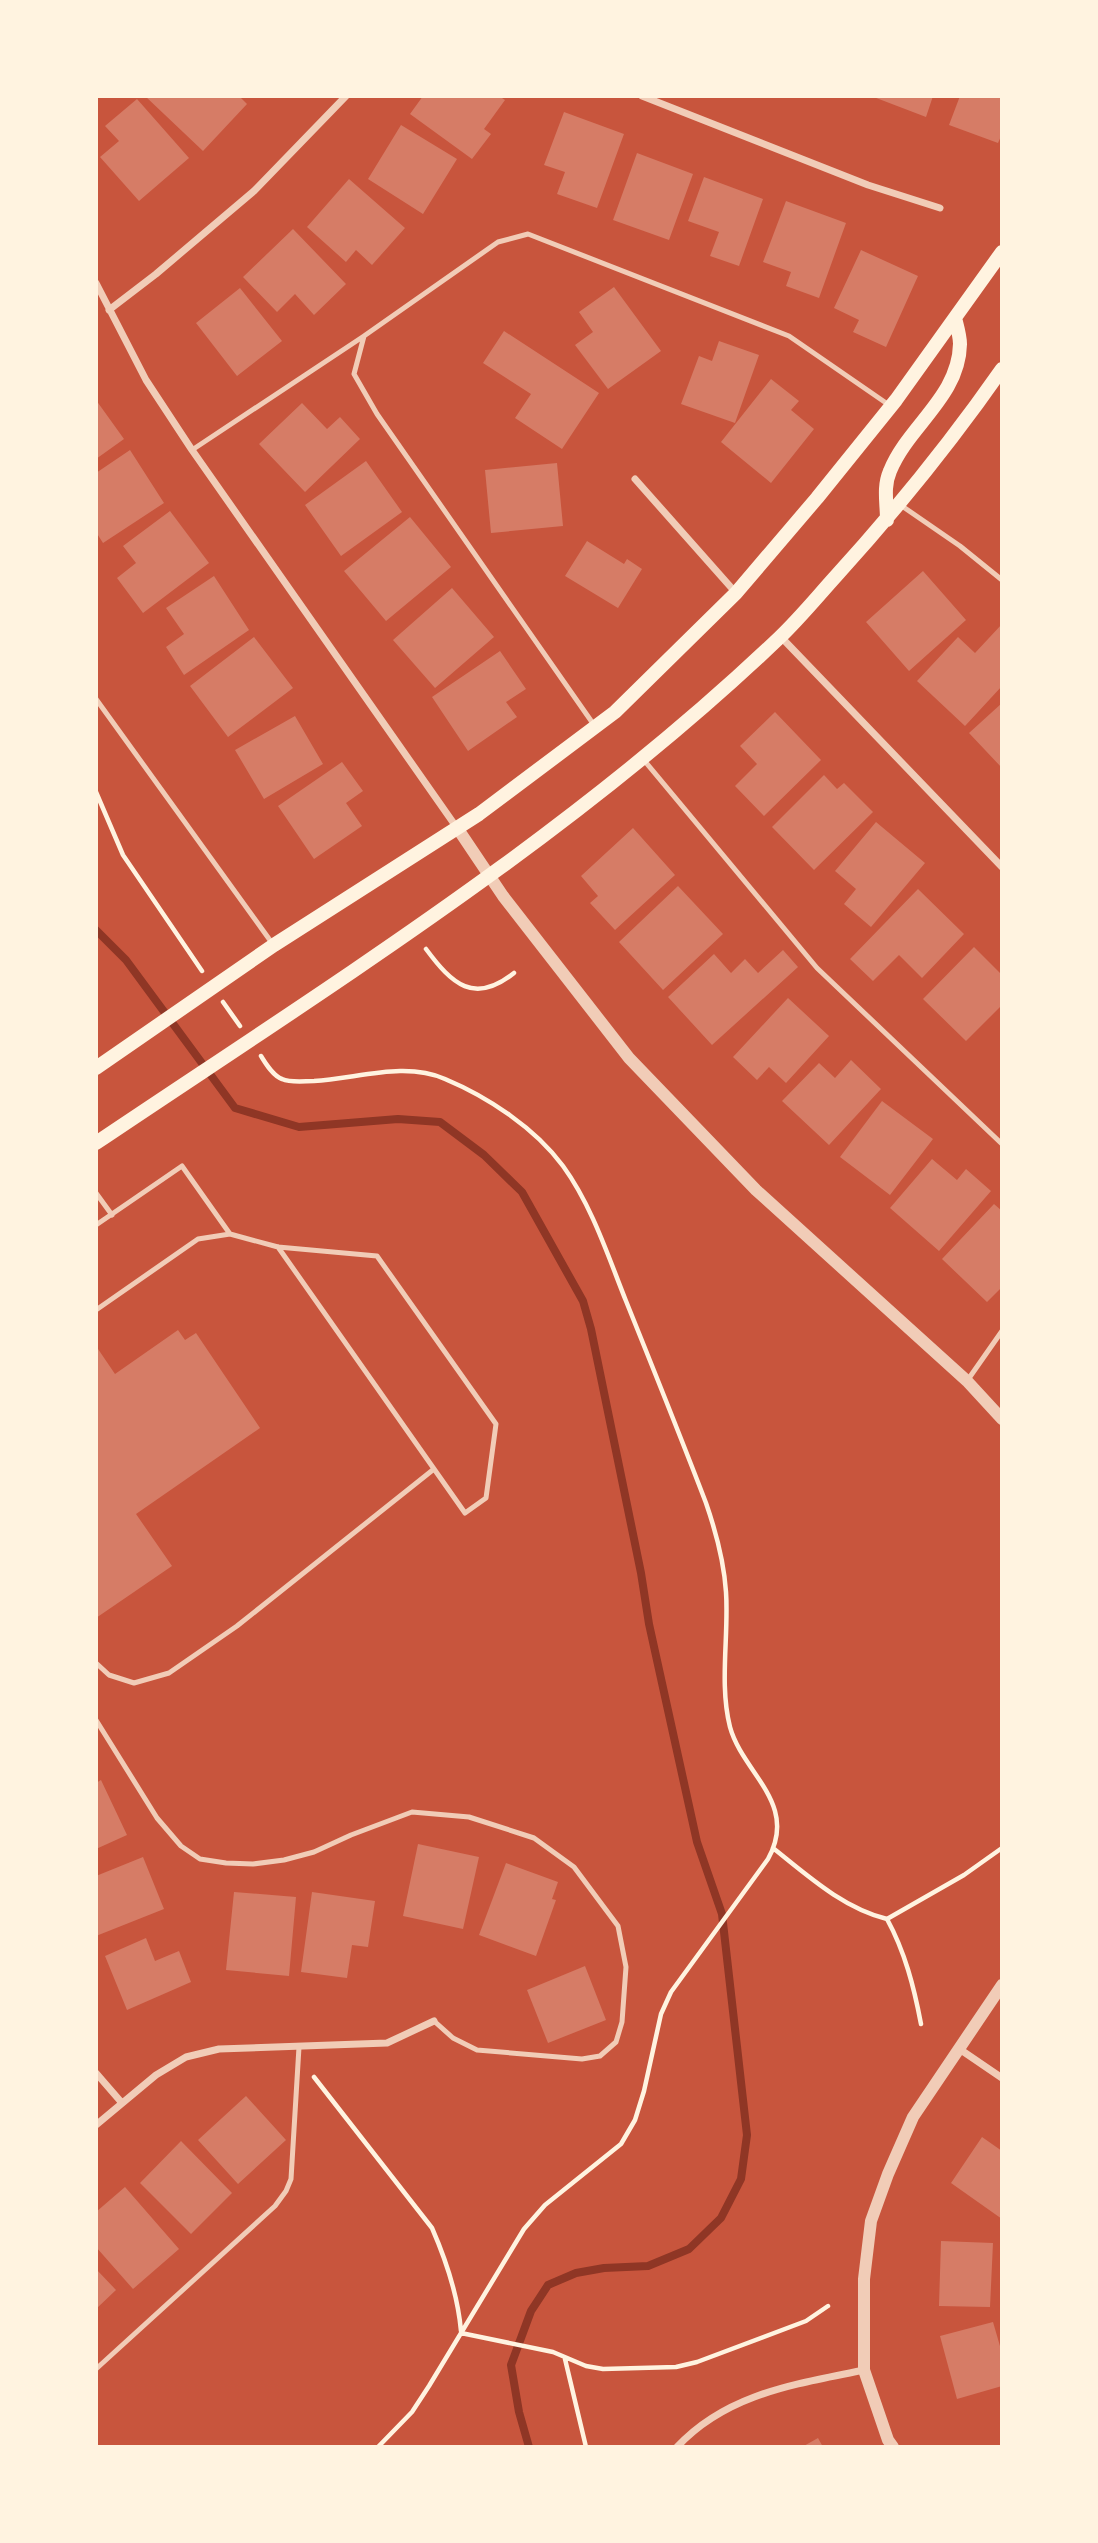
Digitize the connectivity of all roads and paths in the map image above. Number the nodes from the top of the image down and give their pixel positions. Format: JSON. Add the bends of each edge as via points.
{"nodes":[{"id":1,"x":345,"y":96,"type":"edge"},
{"id":2,"x":642,"y":96,"type":"edge"},
{"id":3,"x":940,"y":208,"type":"dead end"},
{"id":4,"x":1002,"y":252,"type":"edge"},
{"id":5,"x":96,"y":283,"type":"edge"},
{"id":6,"x":109,"y":310,"type":"junction"},
{"id":7,"x":955,"y":317,"type":"junction"},
{"id":8,"x":364,"y":336,"type":"junction"},
{"id":9,"x":1002,"y":369,"type":"edge"},
{"id":10,"x":892,"y":407,"type":"junction"},
{"id":11,"x":192,"y":450,"type":"junction"},
{"id":12,"x":635,"y":479,"type":"dead end"},
{"id":13,"x":899,"y":505,"type":"junction"},
{"id":14,"x":887,"y":520,"type":"junction"},
{"id":15,"x":1002,"y":580,"type":"edge"},
{"id":16,"x":736,"y":593,"type":"junction"},
{"id":17,"x":781,"y":637,"type":"junction"},
{"id":18,"x":96,"y":699,"type":"edge"},
{"id":19,"x":595,"y":727,"type":"junction"},
{"id":20,"x":643,"y":759,"type":"junction"},
{"id":21,"x":96,"y":792,"type":"edge"},
{"id":22,"x":458,"y":829,"type":"junction"},
{"id":23,"x":1002,"y":867,"type":"edge"},
{"id":24,"x":491,"y":875,"type":"junction"},
{"id":25,"x":274,"y":945,"type":"junction"},
{"id":26,"x":426,"y":949,"type":"dead end"},
{"id":27,"x":514,"y":973,"type":"dead end"},
{"id":28,"x":208,"y":980,"type":"dead end"},
{"id":29,"x":215,"y":991,"type":"dead end"},
{"id":30,"x":246,"y":1036,"type":"dead end"},
{"id":31,"x":254,"y":1047,"type":"dead end"},
{"id":32,"x":96,"y":1068,"type":"edge"},
{"id":33,"x":96,"y":1143,"type":"edge"},
{"id":34,"x":1002,"y":1144,"type":"edge"},
{"id":35,"x":96,"y":1193,"type":"edge"},
{"id":36,"x":112,"y":1215,"type":"junction"},
{"id":37,"x":96,"y":1225,"type":"edge"},
{"id":38,"x":230,"y":1234,"type":"junction"},
{"id":39,"x":278,"y":1247,"type":"junction"},
{"id":40,"x":96,"y":1310,"type":"edge"},
{"id":41,"x":1002,"y":1331,"type":"edge"},
{"id":42,"x":967,"y":1381,"type":"junction"},
{"id":43,"x":1002,"y":1419,"type":"edge"},
{"id":44,"x":434,"y":1469,"type":"junction"},
{"id":45,"x":96,"y":1663,"type":"edge"},
{"id":46,"x":96,"y":1720,"type":"edge"},
{"id":47,"x":774,"y":1848,"type":"junction"},
{"id":48,"x":1002,"y":1848,"type":"edge"},
{"id":49,"x":887,"y":1919,"type":"junction"},
{"id":50,"x":1002,"y":1985,"type":"edge"},
{"id":51,"x":434,"y":2021,"type":"joint"},
{"id":52,"x":921,"y":2024,"type":"dead end"},
{"id":53,"x":299,"y":2047,"type":"junction"},
{"id":54,"x":958,"y":2048,"type":"junction"},
{"id":55,"x":297,"y":2071,"type":"junction"},
{"id":56,"x":96,"y":2073,"type":"edge"},
{"id":57,"x":1002,"y":2078,"type":"edge"},
{"id":58,"x":122,"y":2104,"type":"junction"},
{"id":59,"x":96,"y":2125,"type":"edge"},
{"id":60,"x":828,"y":2306,"type":"dead end"},
{"id":61,"x":461,"y":2333,"type":"junction"},
{"id":62,"x":565,"y":2358,"type":"junction"},
{"id":63,"x":96,"y":2369,"type":"edge"},
{"id":64,"x":864,"y":2370,"type":"junction"},
{"id":65,"x":378,"y":2447,"type":"edge"},
{"id":66,"x":586,"y":2447,"type":"edge"},
{"id":67,"x":677,"y":2447,"type":"edge"},
{"id":68,"x":893,"y":2447,"type":"edge"}],
"edges":[{"from":1,"to":6,"type":"street","via":[[254,191]]},
{"from":2,"to":3,"type":"street","via":[[868,186]]},
{"from":4,"to":7,"type":"main road"},
{"from":5,"to":6,"type":"street"},
{"from":6,"to":11,"type":"street","via":[[146,380]]},
{"from":7,"to":10,"type":"main road"},
{"from":7,"to":14,"type":"main road","via":[[960,344],[955,371],[944,396],[889,472]]},
{"from":8,"to":10,"type":"lane","via":[[498,242],[528,234],[789,336]]},
{"from":8,"to":11,"type":"lane"},
{"from":8,"to":19,"type":"lane","via":[[354,374],[377,414]]},
{"from":9,"to":13,"type":"main road"},
{"from":10,"to":16,"type":"main road"},
{"from":11,"to":22,"type":"street"},
{"from":12,"to":16,"type":"street"},
{"from":13,"to":14,"type":"main road"},
{"from":13,"to":15,"type":"lane"},
{"from":14,"to":17,"type":"main road"},
{"from":16,"to":19,"type":"main road"},
{"from":17,"to":20,"type":"main road"},
{"from":17,"to":23,"type":"street"},
{"from":18,"to":25,"type":"lane"},
{"from":19,"to":22,"type":"main road"},
{"from":20,"to":24,"type":"main road"},
{"from":20,"to":34,"type":"lane","via":[[817,968]]},
{"from":21,"to":28,"type":"path","via":[[123,855]]},
{"from":22,"to":24,"type":"street"},
{"from":22,"to":25,"type":"main road"},
{"from":24,"to":33,"type":"main road"},
{"from":24,"to":42,"type":"street","via":[[629,1058],[756,1190]]},
{"from":25,"to":32,"type":"main road"},
{"from":26,"to":27,"type":"path","via":[[460,985],[489,987]]},
{"from":29,"to":30,"type":"path"},
{"from":31,"to":47,"type":"path","via":[[281,1079],[344,1079],[378,1072],[443,1078],[503,1111],[539,1140],[570,1177],[599,1234],[721,1547],[730,1726],[774,1807]]},
{"from":35,"to":36,"type":"lane"},
{"from":36,"to":37,"type":"lane"},
{"from":36,"to":38,"type":"lane","via":[[182,1166]]},
{"from":38,"to":39,"type":"lane"},
{"from":38,"to":40,"type":"lane","via":[[198,1239]]},
{"from":39,"to":44,"type":"lane"},
{"from":39,"to":44,"type":"lane","via":[[377,1256],[496,1424],[486,1498],[465,1513]]},
{"from":41,"to":42,"type":"lane"},
{"from":42,"to":43,"type":"street"},
{"from":44,"to":45,"type":"lane","via":[[237,1626],[169,1673],[134,1683],[109,1675]]},
{"from":46,"to":51,"type":"lane","via":[[157,1818],[181,1846],[200,1859],[253,1864],[284,1860],[412,1812],[469,1817],[534,1838],[574,1867],[618,1926],[626,1967],[616,2042],[600,2056],[582,2059],[478,2050],[453,2038]]},
{"from":47,"to":49,"type":"path","via":[[839,1898]]},
{"from":47,"to":61,"type":"path","via":[[671,1992],[661,2014],[635,2120],[621,2144],[545,2205],[524,2229]]},
{"from":48,"to":49,"type":"path"},
{"from":49,"to":52,"type":"path","via":[[914,1987]]},
{"from":50,"to":54,"type":"street"},
{"from":51,"to":53,"type":"street","via":[[387,2043]]},
{"from":53,"to":55,"type":"lane"},
{"from":53,"to":58,"type":"street","via":[[219,2049],[186,2057]]},
{"from":54,"to":57,"type":"street"},
{"from":54,"to":64,"type":"street","via":[[913,2117],[871,2221],[864,2279]]},
{"from":55,"to":61,"type":"path","via":[[317,2081],[432,2228]]},
{"from":55,"to":63,"type":"lane","via":[[291,2179],[286,2191]]},
{"from":56,"to":58,"type":"street"},
{"from":58,"to":59,"type":"street"},
{"from":60,"to":62,"type":"path","via":[[806,2321],[676,2367],[603,2369]]},
{"from":61,"to":62,"type":"path"},
{"from":61,"to":65,"type":"path","via":[[412,2412]]},
{"from":62,"to":66,"type":"path"},
{"from":64,"to":67,"type":"street","via":[[742,2400]]},
{"from":64,"to":68,"type":"street"}]}
